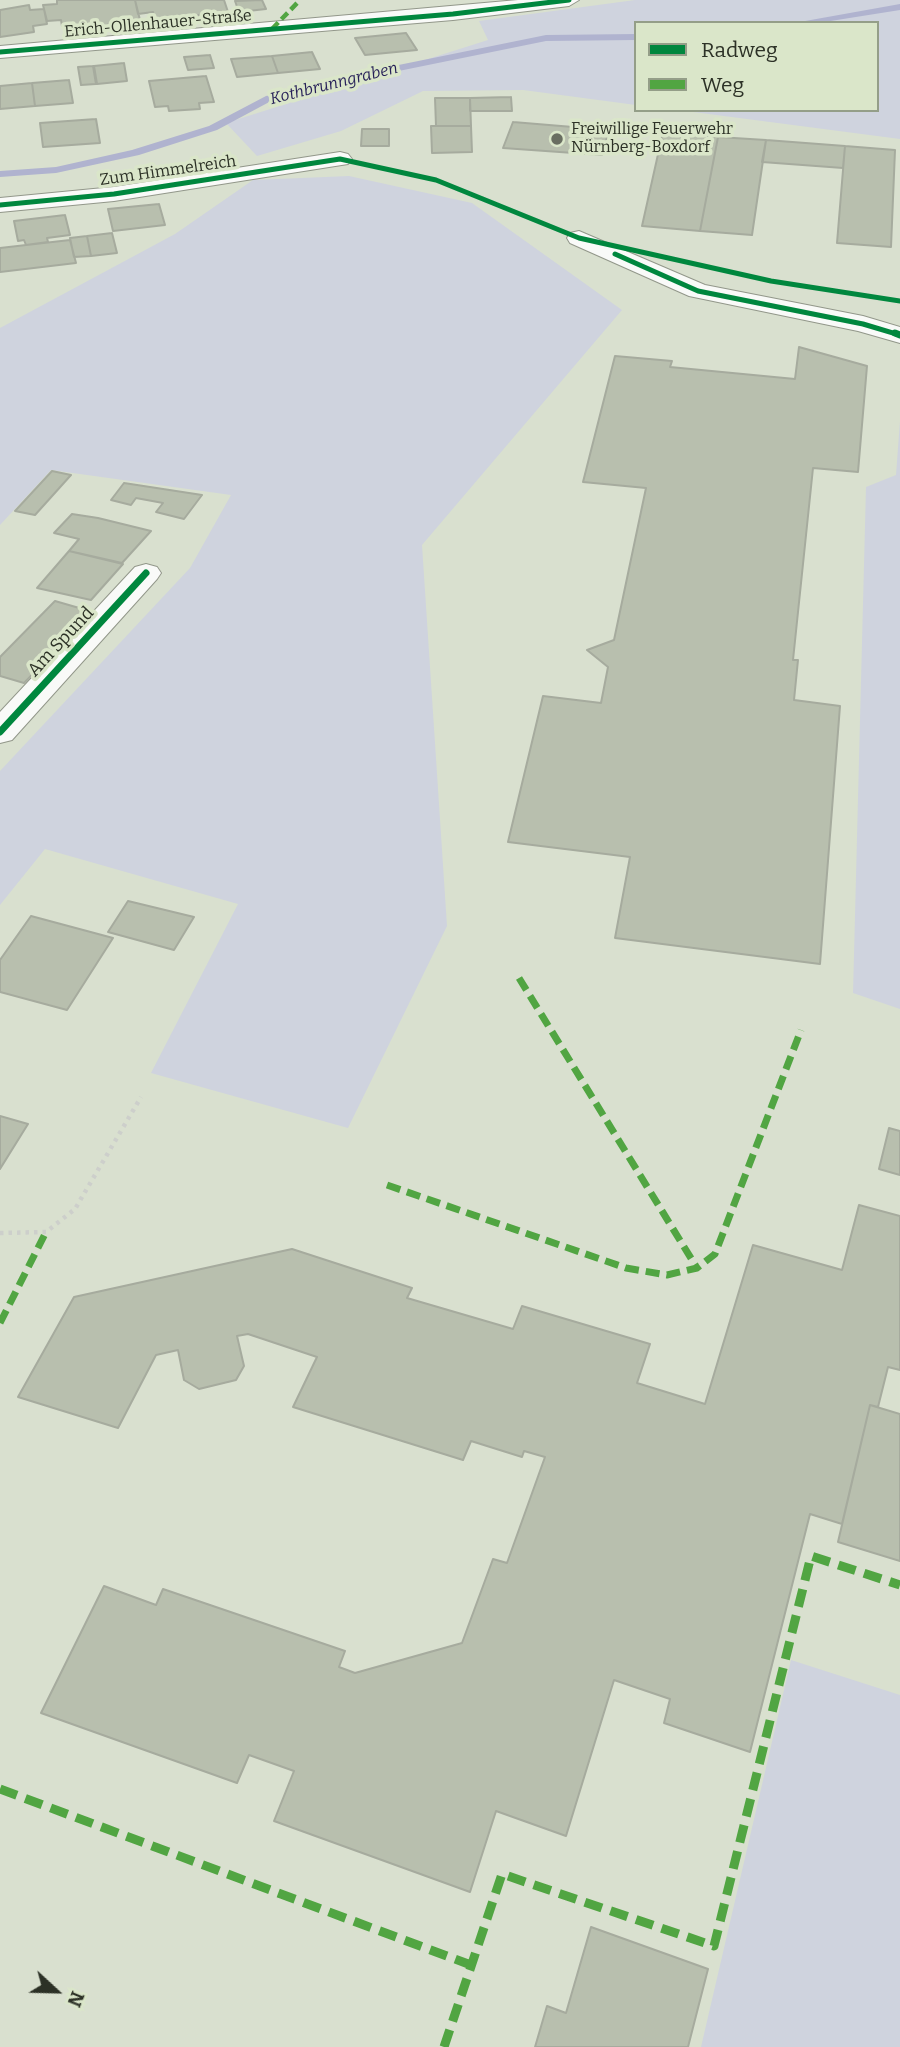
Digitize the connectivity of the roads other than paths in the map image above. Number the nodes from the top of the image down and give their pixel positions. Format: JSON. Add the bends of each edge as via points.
{"nodes":[{"id":1,"x":569,"y":0,"type":"edge"},
{"id":2,"x":0,"y":52,"type":"edge"},
{"id":3,"x":340,"y":159,"type":"dead end"},
{"id":4,"x":0,"y":205,"type":"edge"},
{"id":5,"x":579,"y":238,"type":"dead end"},
{"id":6,"x":863,"y":324,"type":"junction"},
{"id":7,"x":900,"y":326,"type":"edge"},
{"id":8,"x":900,"y":335,"type":"edge"},
{"id":9,"x":146,"y":573,"type":"dead end"},
{"id":10,"x":0,"y":732,"type":"edge"}],
"edges":[{"from":1,"to":2,"type":"street","name":"Erich-Ollenhauer-Straße"},
{"from":3,"to":4,"type":"street","name":"Zum Himmelreich","via":[[114,194]]},
{"from":5,"to":6,"type":"street","via":[[698,291]]},
{"from":6,"to":7,"type":"street"},
{"from":6,"to":8,"type":"street"},
{"from":9,"to":10,"type":"street","name":"Am Spund"}]}
